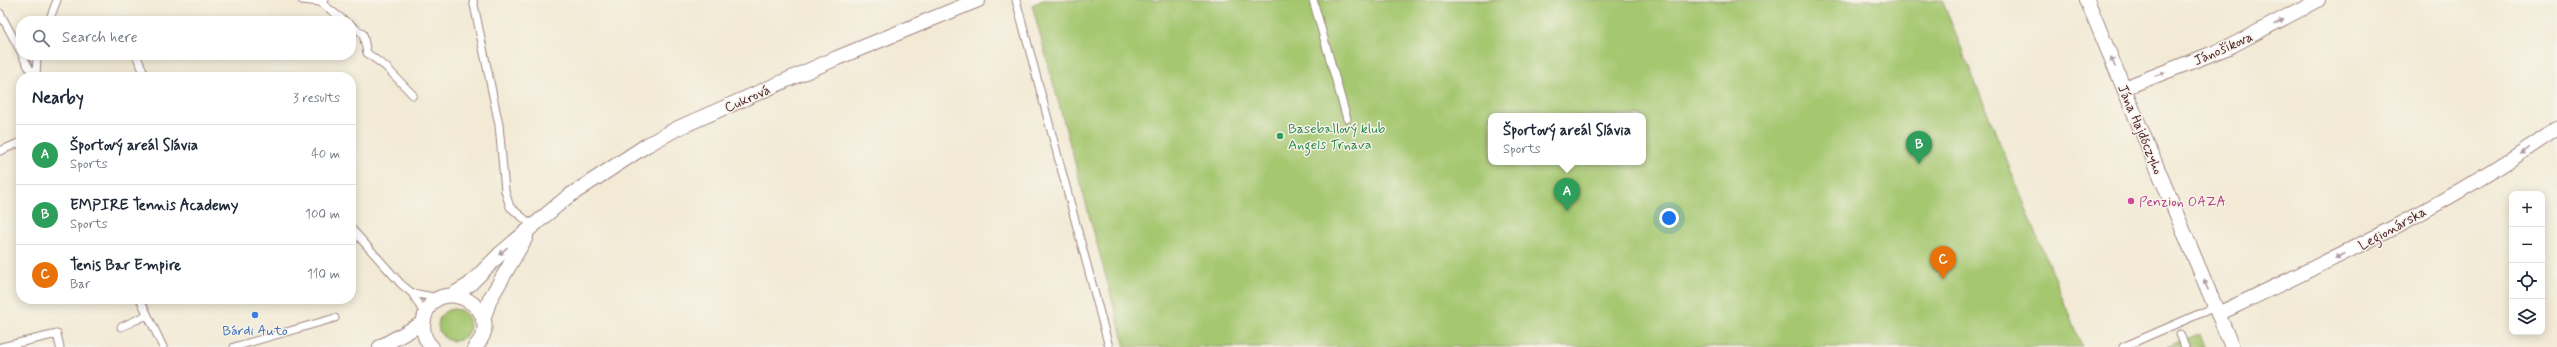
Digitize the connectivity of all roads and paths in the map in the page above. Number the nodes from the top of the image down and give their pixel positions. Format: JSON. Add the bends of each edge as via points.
{"nodes":[{"id":1,"x":57,"y":0,"type":"edge"},
{"id":2,"x":302,"y":0,"type":"edge"},
{"id":3,"x":474,"y":0,"type":"edge"},
{"id":4,"x":978,"y":0,"type":"edge"},
{"id":5,"x":1016,"y":0,"type":"edge"},
{"id":6,"x":1313,"y":0,"type":"edge"},
{"id":7,"x":2087,"y":0,"type":"edge"},
{"id":8,"x":2318,"y":0,"type":"edge"},
{"id":9,"x":322,"y":1,"type":"edge"},
{"id":10,"x":0,"y":13,"type":"edge"},
{"id":11,"x":51,"y":16,"type":"edge"},
{"id":12,"x":340,"y":16,"type":"edge"},
{"id":13,"x":356,"y":29,"type":"edge"},
{"id":14,"x":16,"y":43,"type":"edge"},
{"id":15,"x":25,"y":60,"type":"edge"},
{"id":16,"x":37,"y":60,"type":"edge"},
{"id":17,"x":138,"y":60,"type":"edge"},
{"id":18,"x":32,"y":72,"type":"edge"},
{"id":19,"x":35,"y":72,"type":"edge"},
{"id":20,"x":144,"y":72,"type":"edge"},
{"id":21,"x":2124,"y":88,"type":"junction"},
{"id":22,"x":413,"y":95,"type":"dead end"},
{"id":23,"x":1347,"y":119,"type":"dead end"},
{"id":24,"x":2557,"y":128,"type":"edge"},
{"id":25,"x":16,"y":144,"type":"edge"},
{"id":26,"x":0,"y":151,"type":"edge"},
{"id":27,"x":533,"y":226,"type":"junction"},
{"id":28,"x":356,"y":234,"type":"edge"},
{"id":29,"x":412,"y":293,"type":"junction"},
{"id":30,"x":446,"y":297,"type":"junction"},
{"id":31,"x":142,"y":304,"type":"edge"},
{"id":32,"x":2216,"y":310,"type":"junction"},
{"id":33,"x":148,"y":315,"type":"junction"},
{"id":34,"x":334,"y":318,"type":"dead end"},
{"id":35,"x":424,"y":319,"type":"junction"},
{"id":36,"x":483,"y":320,"type":"junction"},
{"id":37,"x":122,"y":327,"type":"dead end"},
{"id":38,"x":2180,"y":334,"type":"dead end"},
{"id":39,"x":479,"y":345,"type":"edge"},
{"id":40,"x":1,"y":347,"type":"edge"},
{"id":41,"x":60,"y":347,"type":"edge"},
{"id":42,"x":163,"y":347,"type":"edge"},
{"id":43,"x":234,"y":347,"type":"edge"},
{"id":44,"x":380,"y":347,"type":"edge"},
{"id":45,"x":432,"y":347,"type":"edge"},
{"id":46,"x":1109,"y":347,"type":"edge"},
{"id":47,"x":2123,"y":347,"type":"edge"},
{"id":48,"x":2185,"y":347,"type":"edge"},
{"id":49,"x":2232,"y":347,"type":"edge"}],
"edges":[{"from":1,"to":11,"type":"lane"},
{"from":2,"to":9,"type":"lane"},
{"from":3,"to":27,"type":"lane","via":[[499,125],[505,191],[510,206]]},
{"from":4,"to":27,"type":"street","name":"Cukrová","via":[[678,128],[600,174]]},
{"from":5,"to":46,"type":"lane"},
{"from":6,"to":23,"type":"lane"},
{"from":21,"to":7,"type":"street","name":"Jána Hajdóczyho","one_way":true},
{"from":21,"to":8,"type":"street","name":"Jánošíkova","one_way":true,"via":[[2230,47]]},
{"from":9,"to":12,"type":"lane"},
{"from":10,"to":14,"type":"lane"},
{"from":13,"to":22,"type":"lane","via":[[363,34],[367,54],[386,67]]},
{"from":15,"to":18,"type":"lane"},
{"from":16,"to":19,"type":"lane"},
{"from":17,"to":20,"type":"lane"},
{"from":32,"to":21,"type":"street","name":"Jána Hajdóczyho","one_way":true},
{"from":24,"to":32,"type":"street","name":"Legionárska","one_way":true,"via":[[2516,158],[2369,242]]},
{"from":25,"to":26,"type":"lane"},
{"from":27,"to":30,"type":"street","name":"Cukrová","one_way":true,"via":[[469,285]]},
{"from":27,"to":36,"type":"street","name":"Cukrová","via":[[490,300]]},
{"from":28,"to":29,"type":"lane"},
{"from":29,"to":30,"type":"lane"},
{"from":29,"to":35,"type":"lane"},
{"from":30,"to":35,"type":"street","name":"Cukrová","via":[[433,303]]},
{"from":30,"to":36,"type":"street","via":[[469,299],[481,312]]},
{"from":31,"to":33,"type":"lane"},
{"from":32,"to":47,"type":"lane"},
{"from":32,"to":49,"type":"street","name":"Jána Hajdóczyho"},
{"from":33,"to":37,"type":"lane"},
{"from":33,"to":42,"type":"lane"},
{"from":34,"to":43,"type":"lane"},
{"from":35,"to":44,"type":"street"},
{"from":35,"to":45,"type":"street","via":[[424,334]]},
{"from":36,"to":39,"type":"street","name":"Cukrová"},
{"from":38,"to":48,"type":"lane"},
{"from":40,"to":41,"type":"lane","via":[[57,334]]}]}
